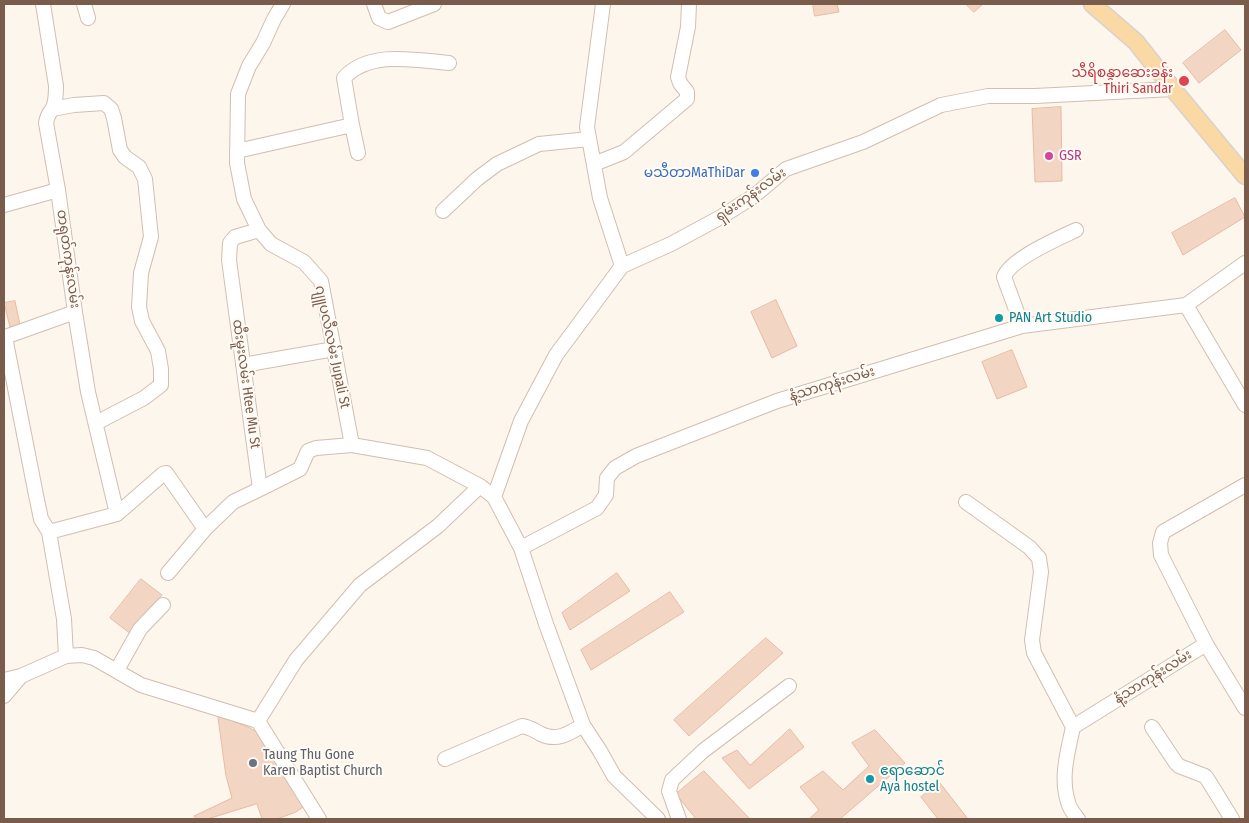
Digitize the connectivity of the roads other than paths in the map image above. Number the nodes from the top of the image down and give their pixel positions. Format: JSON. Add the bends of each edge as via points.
{"nodes":[{"id":1,"x":43,"y":4,"type":"edge"},
{"id":2,"x":84,"y":4,"type":"edge"},
{"id":3,"x":283,"y":4,"type":"edge"},
{"id":4,"x":374,"y":4,"type":"edge"},
{"id":5,"x":434,"y":4,"type":"edge"},
{"id":6,"x":603,"y":4,"type":"edge"},
{"id":7,"x":689,"y":4,"type":"edge"},
{"id":8,"x":1092,"y":4,"type":"edge"},
{"id":9,"x":88,"y":18,"type":"dead end"},
{"id":10,"x":449,"y":63,"type":"dead end"},
{"id":11,"x":1173,"y":89,"type":"junction"},
{"id":12,"x":52,"y":110,"type":"junction"},
{"id":13,"x":352,"y":125,"type":"junction"},
{"id":14,"x":589,"y":139,"type":"junction"},
{"id":15,"x":237,"y":151,"type":"junction"},
{"id":16,"x":358,"y":153,"type":"dead end"},
{"id":17,"x":594,"y":164,"type":"junction"},
{"id":18,"x":1245,"y":176,"type":"edge"},
{"id":19,"x":58,"y":190,"type":"junction"},
{"id":20,"x":4,"y":205,"type":"edge"},
{"id":21,"x":443,"y":211,"type":"dead end"},
{"id":22,"x":259,"y":230,"type":"junction"},
{"id":23,"x":1076,"y":230,"type":"dead end"},
{"id":24,"x":1245,"y":263,"type":"edge"},
{"id":25,"x":622,"y":266,"type":"junction"},
{"id":26,"x":1186,"y":305,"type":"junction"},
{"id":27,"x":75,"y":312,"type":"junction"},
{"id":28,"x":1022,"y":326,"type":"junction"},
{"id":29,"x":4,"y":338,"type":"edge"},
{"id":30,"x":334,"y":349,"type":"junction"},
{"id":31,"x":243,"y":365,"type":"junction"},
{"id":32,"x":1245,"y":405,"type":"edge"},
{"id":33,"x":96,"y":423,"type":"junction"},
{"id":34,"x":352,"y":445,"type":"junction"},
{"id":35,"x":1245,"y":485,"type":"edge"},
{"id":36,"x":480,"y":486,"type":"junction"},
{"id":37,"x":260,"y":489,"type":"junction"},
{"id":38,"x":494,"y":497,"type":"junction"},
{"id":39,"x":966,"y":502,"type":"dead end"},
{"id":40,"x":117,"y":514,"type":"junction"},
{"id":41,"x":205,"y":529,"type":"junction"},
{"id":42,"x":49,"y":532,"type":"junction"},
{"id":43,"x":521,"y":548,"type":"junction"},
{"id":44,"x":168,"y":572,"type":"dead end"},
{"id":45,"x":163,"y":604,"type":"dead end"},
{"id":46,"x":1206,"y":644,"type":"junction"},
{"id":47,"x":66,"y":656,"type":"junction"},
{"id":48,"x":117,"y":670,"type":"junction"},
{"id":49,"x":21,"y":676,"type":"junction"},
{"id":50,"x":4,"y":680,"type":"edge"},
{"id":51,"x":789,"y":686,"type":"dead end"},
{"id":52,"x":4,"y":696,"type":"edge"},
{"id":53,"x":1245,"y":708,"type":"edge"},
{"id":54,"x":258,"y":721,"type":"junction"},
{"id":55,"x":583,"y":725,"type":"junction"},
{"id":56,"x":1073,"y":726,"type":"junction"},
{"id":57,"x":1152,"y":727,"type":"dead end"},
{"id":58,"x":445,"y":759,"type":"dead end"},
{"id":59,"x":319,"y":819,"type":"edge"},
{"id":60,"x":658,"y":819,"type":"edge"},
{"id":61,"x":680,"y":819,"type":"edge"},
{"id":62,"x":1078,"y":819,"type":"edge"},
{"id":63,"x":1232,"y":819,"type":"edge"}],
"edges":[{"from":1,"to":12,"type":"street","name":"တရုတ်ကုန်းလမ်း","via":[[56,86]]},
{"from":2,"to":9,"type":"street"},
{"from":3,"to":15,"type":"street","name":"ဂျူပလီလမ်း Jupali St","via":[[249,66],[238,94]]},
{"from":4,"to":5,"type":"street","via":[[379,18],[388,22]]},
{"from":6,"to":14,"type":"street","via":[[587,127]]},
{"from":7,"to":17,"type":"street","via":[[678,77],[687,92],[687,99],[624,152]]},
{"from":8,"to":11,"type":"main road","via":[[1136,42]]},
{"from":10,"to":13,"type":"street","via":[[403,59],[374,61],[350,71],[344,78]]},
{"from":11,"to":18,"type":"main road"},
{"from":11,"to":25,"type":"street","name":"ရှမ်းကုန်းလမ်း","via":[[988,96],[941,105],[863,142],[786,169],[721,218]]},
{"from":12,"to":19,"type":"street","name":"တရုတ်ကုန်းလမ်း","via":[[46,123]]},
{"from":12,"to":33,"type":"street","via":[[104,103],[114,118],[120,150],[139,167],[145,179],[151,237],[142,273],[139,307],[142,321],[158,351],[161,385],[144,398]]},
{"from":13,"to":15,"type":"street"},
{"from":13,"to":16,"type":"street"},
{"from":14,"to":17,"type":"street"},
{"from":14,"to":21,"type":"street","via":[[539,144],[511,157],[477,179]]},
{"from":15,"to":22,"type":"street","name":"ဂျူပလီလမ်း Jupali St","via":[[244,199]]},
{"from":17,"to":25,"type":"street","via":[[600,198]]},
{"from":19,"to":20,"type":"street"},
{"from":19,"to":27,"type":"street","name":"တရုတ်ကုန်းလမ်း"},
{"from":22,"to":30,"type":"street","name":"ဂျူပလီလမ်း Jupali St","via":[[271,244],[304,262],[320,281]]},
{"from":22,"to":31,"type":"street","name":"ထီးမူးလမ်း Htee Mu St","via":[[235,237],[230,243],[229,260]]},
{"from":23,"to":28,"type":"street","via":[[1047,243],[1006,271],[1004,276]]},
{"from":24,"to":26,"type":"street","name":"နံ့သာကုန်းလမ်း"},
{"from":25,"to":38,"type":"street","name":"ရှမ်းကုန်းလမ်း","via":[[556,355],[521,421]]},
{"from":26,"to":28,"type":"street","name":"နံ့သာကုန်းလမ်း"},
{"from":26,"to":32,"type":"street"},
{"from":27,"to":29,"type":"street"},
{"from":27,"to":33,"type":"street","name":"တရုတ်ကုန်းလမ်း"},
{"from":28,"to":43,"type":"street","name":"နံ့သာကုန်းလမ်း","via":[[777,401],[636,456],[615,468],[607,478],[606,495],[597,508]]},
{"from":29,"to":42,"type":"street","via":[[41,519]]},
{"from":30,"to":31,"type":"street"},
{"from":30,"to":34,"type":"street","name":"ဂျူပလီလမ်း Jupali St"},
{"from":31,"to":37,"type":"street","name":"ထီးမူးလမ်း Htee Mu St"},
{"from":33,"to":40,"type":"street","name":"တရုတ်ကုန်းလမ်း"},
{"from":34,"to":36,"type":"street","via":[[427,458]]},
{"from":34,"to":37,"type":"street","via":[[308,451],[300,469]]},
{"from":35,"to":46,"type":"street","name":"နံ့သာကုန်းလမ်း","via":[[1162,532],[1161,556]]},
{"from":36,"to":38,"type":"street"},
{"from":36,"to":54,"type":"street","via":[[438,526],[360,585],[296,660]]},
{"from":37,"to":41,"type":"street","via":[[233,502]]},
{"from":38,"to":43,"type":"street"},
{"from":39,"to":56,"type":"street","via":[[1029,547],[1039,558],[1041,572],[1032,640],[1034,653]]},
{"from":40,"to":41,"type":"street","via":[[166,473]]},
{"from":40,"to":42,"type":"street"},
{"from":41,"to":44,"type":"street"},
{"from":42,"to":47,"type":"street","via":[[64,619]]},
{"from":43,"to":55,"type":"street"},
{"from":45,"to":48,"type":"street","via":[[140,629]]},
{"from":46,"to":53,"type":"street"},
{"from":46,"to":56,"type":"street","name":"နံ့သာကုန်းလမ်း"},
{"from":47,"to":48,"type":"street","via":[[94,658]]},
{"from":47,"to":49,"type":"street"},
{"from":48,"to":54,"type":"street","via":[[141,685]]},
{"from":49,"to":50,"type":"street"},
{"from":49,"to":52,"type":"street"},
{"from":51,"to":61,"type":"street","via":[[672,780],[669,791]]},
{"from":54,"to":59,"type":"street"},
{"from":55,"to":58,"type":"street","via":[[564,737],[547,737],[522,726]]},
{"from":55,"to":60,"type":"street","via":[[614,776]]},
{"from":56,"to":62,"type":"street","via":[[1065,762],[1065,789],[1068,804]]},
{"from":57,"to":63,"type":"street","via":[[1179,766],[1205,776]]}]}
